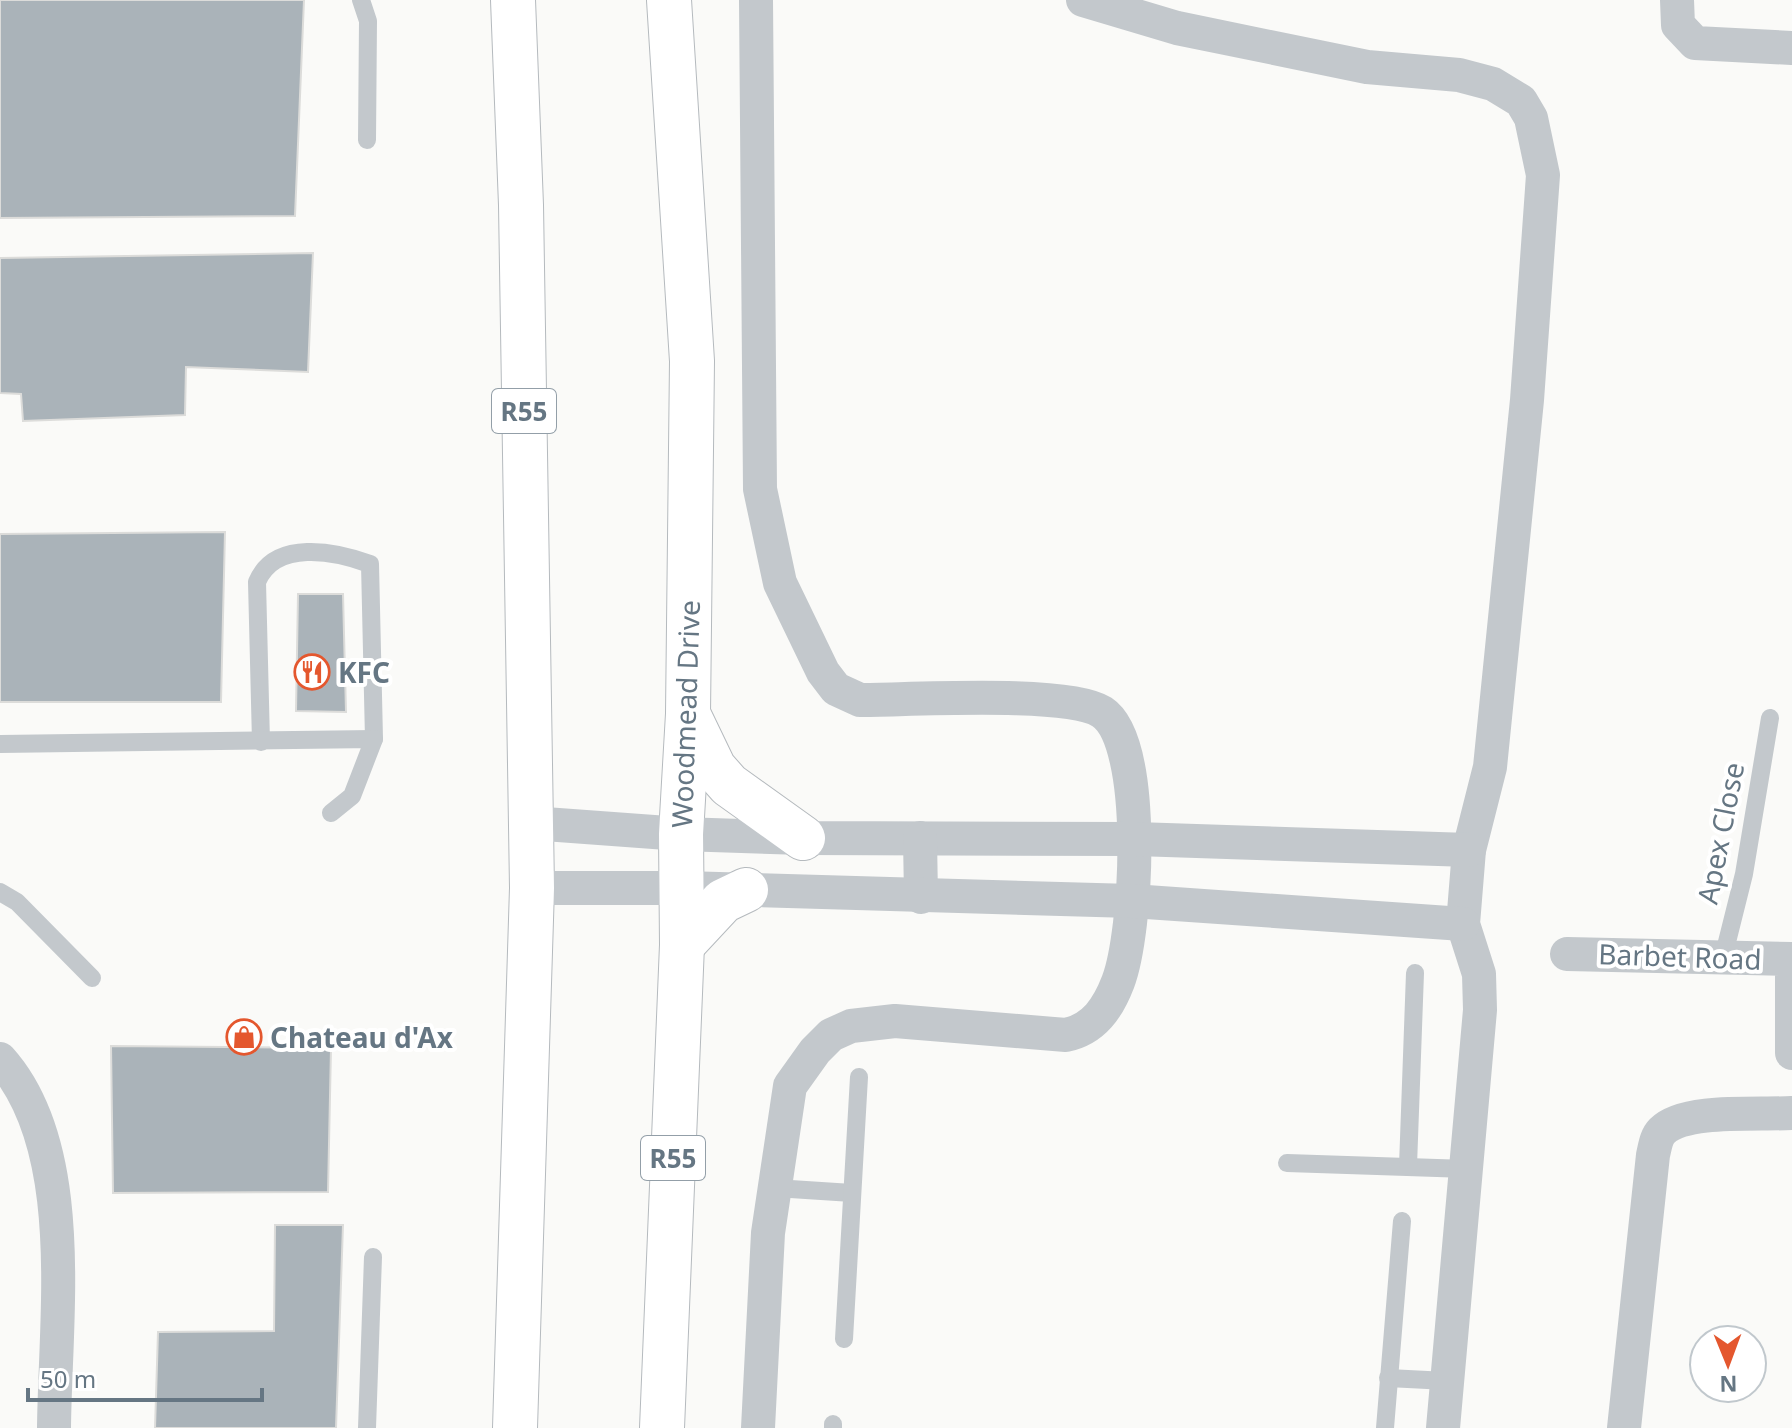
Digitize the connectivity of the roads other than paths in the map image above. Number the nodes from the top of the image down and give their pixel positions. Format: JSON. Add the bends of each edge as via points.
{"nodes":[{"id":1,"x":361,"y":0,"type":"edge"},
{"id":2,"x":513,"y":0,"type":"edge"},
{"id":3,"x":669,"y":0,"type":"edge"},
{"id":4,"x":756,"y":0,"type":"edge"},
{"id":5,"x":1083,"y":0,"type":"edge"},
{"id":6,"x":1677,"y":0,"type":"edge"},
{"id":7,"x":1792,"y":48,"type":"edge"},
{"id":8,"x":367,"y":140,"type":"dead end"},
{"id":9,"x":688,"y":714,"type":"junction"},
{"id":10,"x":1770,"y":718,"type":"dead end"},
{"id":11,"x":374,"y":739,"type":"junction"},
{"id":12,"x":261,"y":742,"type":"junction"},
{"id":13,"x":0,"y":744,"type":"edge"},
{"id":14,"x":331,"y":813,"type":"dead end"},
{"id":15,"x":531,"y":823,"type":"junction"},
{"id":16,"x":681,"y":834,"type":"junction"},
{"id":17,"x":803,"y":838,"type":"junction"},
{"id":18,"x":920,"y":838,"type":"junction"},
{"id":19,"x":1136,"y":839,"type":"junction"},
{"id":20,"x":1469,"y":850,"type":"junction"},
{"id":21,"x":532,"y":888,"type":"junction"},
{"id":22,"x":683,"y":888,"type":"junction"},
{"id":23,"x":746,"y":890,"type":"junction"},
{"id":24,"x":0,"y":892,"type":"edge"},
{"id":25,"x":921,"y":897,"type":"junction"},
{"id":26,"x":1132,"y":901,"type":"junction"},
{"id":27,"x":1463,"y":924,"type":"junction"},
{"id":28,"x":682,"y":945,"type":"junction"},
{"id":29,"x":1567,"y":954,"type":"dead end"},
{"id":30,"x":1723,"y":958,"type":"junction"},
{"id":31,"x":1792,"y":959,"type":"edge"},
{"id":32,"x":1415,"y":973,"type":"dead end"},
{"id":33,"x":92,"y":978,"type":"dead end"},
{"id":34,"x":1792,"y":1053,"type":"edge"},
{"id":35,"x":0,"y":1059,"type":"edge"},
{"id":36,"x":859,"y":1077,"type":"dead end"},
{"id":37,"x":1792,"y":1113,"type":"edge"},
{"id":38,"x":1287,"y":1163,"type":"dead end"},
{"id":39,"x":1408,"y":1166,"type":"junction"},
{"id":40,"x":1467,"y":1169,"type":"junction"},
{"id":41,"x":775,"y":1188,"type":"junction"},
{"id":42,"x":852,"y":1193,"type":"junction"},
{"id":43,"x":1402,"y":1221,"type":"dead end"},
{"id":44,"x":373,"y":1257,"type":"dead end"},
{"id":45,"x":844,"y":1339,"type":"dead end"},
{"id":46,"x":1388,"y":1378,"type":"junction"},
{"id":47,"x":1447,"y":1381,"type":"junction"},
{"id":48,"x":54,"y":1428,"type":"edge"},
{"id":49,"x":367,"y":1428,"type":"edge"},
{"id":50,"x":515,"y":1428,"type":"edge"},
{"id":51,"x":662,"y":1428,"type":"edge"},
{"id":52,"x":758,"y":1428,"type":"edge"},
{"id":53,"x":1385,"y":1428,"type":"edge"},
{"id":54,"x":1443,"y":1428,"type":"edge"},
{"id":55,"x":1629,"y":1428,"type":"edge"}],
"edges":[{"from":1,"to":8,"type":"lane","via":[[368,21]]},
{"from":2,"to":15,"type":"main road","number":"R55"},
{"from":3,"to":9,"type":"main road","name":"Woodmead Drive","number":"R55","via":[[692,361]]},
{"from":4,"to":19,"type":"street","via":[[760,489],[780,583],[823,672],[836,689],[860,700],[1063,700],[1102,711],[1125,744]]},
{"from":5,"to":20,"type":"street","via":[[1177,28],[1367,67],[1459,75],[1493,84],[1521,101],[1531,118],[1543,175],[1527,400],[1490,767]]},
{"from":6,"to":7,"type":"street","via":[[1678,25],[1695,43]]},
{"from":9,"to":16,"type":"main road","name":"Woodmead Drive","number":"R55"},
{"from":9,"to":17,"type":"main road","via":[[714,768],[729,785]]},
{"from":10,"to":30,"type":"lane","name":"Apex Close","via":[[1744,874]]},
{"from":11,"to":12,"type":"lane"},
{"from":11,"to":12,"type":"lane","via":[[370,564],[320,551],[279,557],[257,582]]},
{"from":11,"to":14,"type":"lane","via":[[352,796]]},
{"from":12,"to":13,"type":"lane"},
{"from":15,"to":16,"type":"street"},
{"from":15,"to":21,"type":"main road","number":"R55"},
{"from":16,"to":17,"type":"street"},
{"from":16,"to":22,"type":"main road","name":"Woodmead Drive","number":"R55"},
{"from":17,"to":18,"type":"street"},
{"from":18,"to":19,"type":"street"},
{"from":18,"to":25,"type":"street"},
{"from":19,"to":20,"type":"street"},
{"from":19,"to":26,"type":"street"},
{"from":20,"to":27,"type":"street"},
{"from":21,"to":22,"type":"street"},
{"from":21,"to":50,"type":"main road","number":"R55"},
{"from":22,"to":23,"type":"street"},
{"from":22,"to":28,"type":"main road","name":"Woodmead Drive","number":"R55"},
{"from":23,"to":25,"type":"street"},
{"from":23,"to":28,"type":"main road","via":[[723,901]]},
{"from":24,"to":33,"type":"lane","via":[[17,902]]},
{"from":25,"to":26,"type":"street"},
{"from":26,"to":27,"type":"street"},
{"from":26,"to":41,"type":"street","via":[[1120,978],[1100,1016],[1079,1032],[895,1021],[851,1026],[831,1035],[790,1086]]},
{"from":27,"to":40,"type":"street","via":[[1480,993]]},
{"from":28,"to":51,"type":"main road","name":"Woodmead Drive","number":"R55"},
{"from":29,"to":30,"type":"street","name":"Barbet Road"},
{"from":30,"to":31,"type":"street","name":"Barbet Road"},
{"from":31,"to":34,"type":"street"},
{"from":32,"to":39,"type":"lane"},
{"from":35,"to":48,"type":"street","via":[[30,1102],[51,1165]]},
{"from":36,"to":42,"type":"lane"},
{"from":37,"to":55,"type":"street","via":[[1696,1117],[1675,1121],[1659,1133]]},
{"from":38,"to":39,"type":"lane"},
{"from":39,"to":40,"type":"lane"},
{"from":40,"to":47,"type":"street"},
{"from":41,"to":42,"type":"lane"},
{"from":41,"to":52,"type":"street"},
{"from":42,"to":45,"type":"lane"},
{"from":43,"to":46,"type":"lane"},
{"from":44,"to":49,"type":"lane"},
{"from":46,"to":47,"type":"lane"},
{"from":46,"to":53,"type":"lane"},
{"from":47,"to":54,"type":"street"}]}
